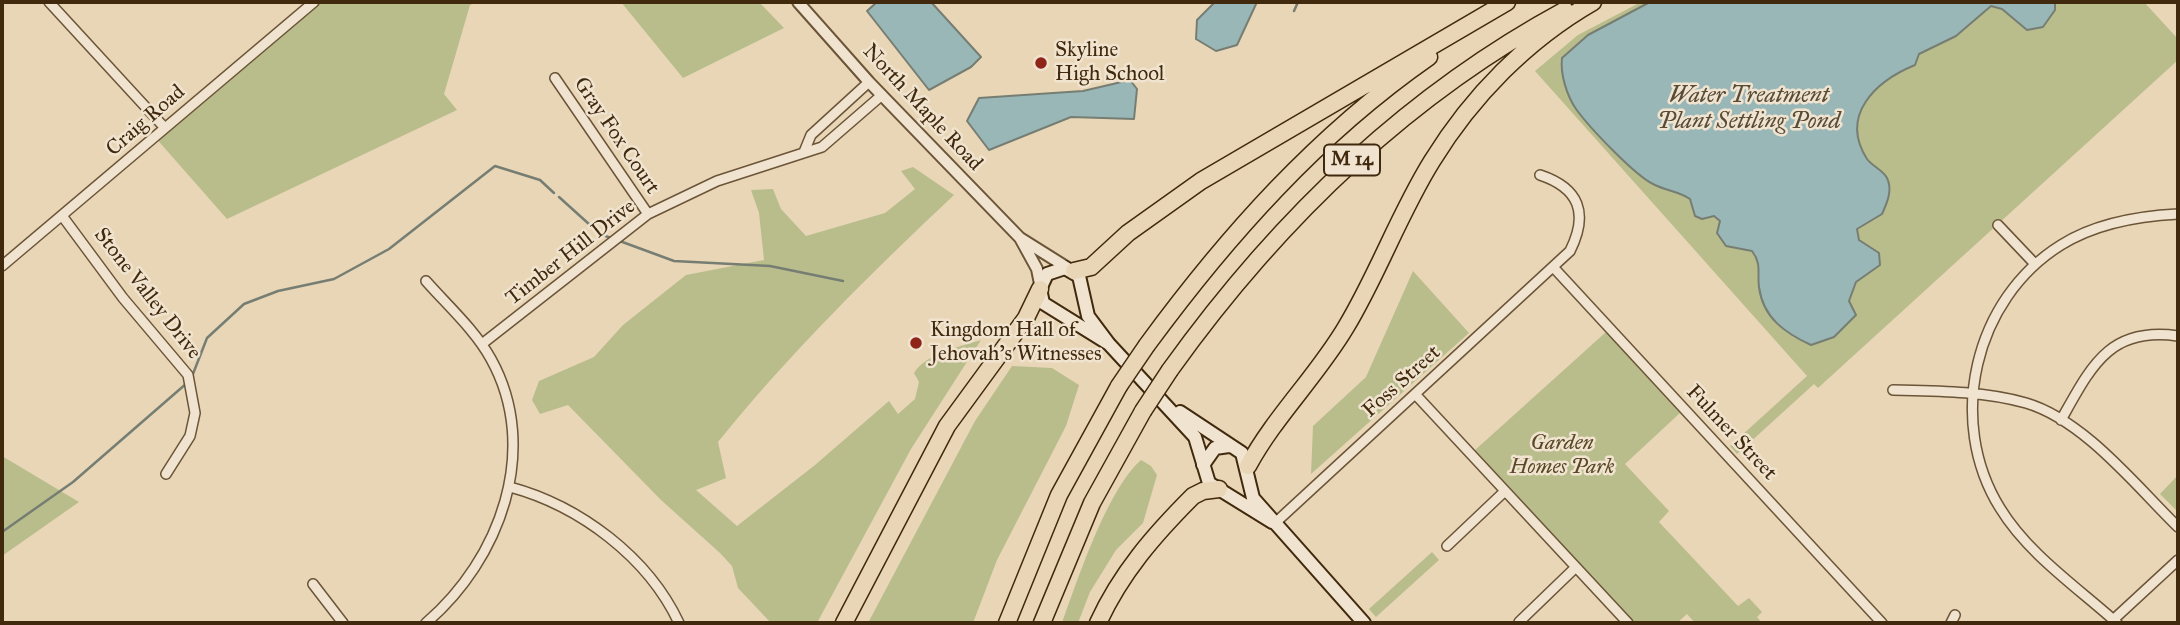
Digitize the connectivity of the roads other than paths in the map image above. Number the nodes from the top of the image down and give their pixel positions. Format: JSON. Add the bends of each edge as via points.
{"nodes":[{"id":1,"x":49,"y":2,"type":"edge"},
{"id":2,"x":314,"y":2,"type":"edge"},
{"id":3,"x":798,"y":2,"type":"edge"},
{"id":4,"x":1508,"y":2,"type":"edge"},
{"id":5,"x":1580,"y":2,"type":"edge"},
{"id":6,"x":1593,"y":2,"type":"edge"},
{"id":7,"x":555,"y":78,"type":"dead end"},
{"id":8,"x":869,"y":82,"type":"junction"},
{"id":9,"x":882,"y":95,"type":"junction"},
{"id":10,"x":164,"y":127,"type":"junction"},
{"id":11,"x":804,"y":152,"type":"junction"},
{"id":12,"x":1540,"y":175,"type":"dead end"},
{"id":13,"x":648,"y":214,"type":"junction"},
{"id":14,"x":2178,"y":214,"type":"edge"},
{"id":15,"x":63,"y":217,"type":"junction"},
{"id":16,"x":1998,"y":225,"type":"dead end"},
{"id":17,"x":1020,"y":238,"type":"junction"},
{"id":18,"x":2035,"y":264,"type":"junction"},
{"id":19,"x":2,"y":266,"type":"edge"},
{"id":20,"x":1554,"y":268,"type":"junction"},
{"id":21,"x":1072,"y":271,"type":"junction"},
{"id":22,"x":426,"y":281,"type":"dead end"},
{"id":23,"x":1040,"y":286,"type":"junction"},
{"id":24,"x":1084,"y":295,"type":"junction"},
{"id":25,"x":1056,"y":312,"type":"junction"},
{"id":26,"x":2178,"y":336,"type":"edge"},
{"id":27,"x":482,"y":344,"type":"junction"},
{"id":28,"x":1109,"y":344,"type":"junction"},
{"id":29,"x":1893,"y":390,"type":"dead end"},
{"id":30,"x":1972,"y":393,"type":"junction"},
{"id":31,"x":1415,"y":394,"type":"junction"},
{"id":32,"x":1170,"y":407,"type":"junction"},
{"id":33,"x":2061,"y":420,"type":"junction"},
{"id":34,"x":1229,"y":446,"type":"junction"},
{"id":35,"x":1203,"y":465,"type":"junction"},
{"id":36,"x":1247,"y":470,"type":"junction"},
{"id":37,"x":166,"y":474,"type":"dead end"},
{"id":38,"x":510,"y":487,"type":"junction"},
{"id":39,"x":1220,"y":489,"type":"junction"},
{"id":40,"x":1505,"y":491,"type":"junction"},
{"id":41,"x":1273,"y":523,"type":"junction"},
{"id":42,"x":2178,"y":527,"type":"edge"},
{"id":43,"x":1447,"y":546,"type":"dead end"},
{"id":44,"x":2178,"y":560,"type":"edge"},
{"id":45,"x":1576,"y":567,"type":"junction"},
{"id":46,"x":313,"y":584,"type":"dead end"},
{"id":47,"x":2115,"y":621,"type":"edge"},
{"id":48,"x":1519,"y":622,"type":"edge"},
{"id":49,"x":342,"y":623,"type":"edge"},
{"id":50,"x":426,"y":623,"type":"edge"},
{"id":51,"x":679,"y":623,"type":"edge"},
{"id":52,"x":844,"y":623,"type":"edge"},
{"id":53,"x":1007,"y":623,"type":"edge"},
{"id":54,"x":1042,"y":623,"type":"edge"},
{"id":55,"x":1098,"y":623,"type":"edge"},
{"id":56,"x":1364,"y":623,"type":"edge"},
{"id":57,"x":1628,"y":623,"type":"edge"},
{"id":58,"x":1882,"y":623,"type":"edge"}],
"edges":[{"from":1,"to":10,"type":"street"},
{"from":2,"to":10,"type":"street","name":"Craig Road"},
{"from":3,"to":8,"type":"street","name":"North Maple Road"},
{"from":4,"to":21,"type":"highway","via":[[1201,181],[1091,267]]},
{"from":4,"to":53,"type":"highway","number":"M 14","bridge":true,"via":[[1420,63],[1309,156],[1236,230],[1119,386],[1059,495]]},
{"from":5,"to":54,"type":"highway","number":"M 14","bridge":true,"via":[[1458,75],[1377,138],[1266,246],[1143,411],[1092,503]]},
{"from":6,"to":36,"type":"highway","via":[[1513,61],[1462,117],[1431,162],[1345,329],[1264,438]]},
{"from":7,"to":13,"type":"street","name":"Gray Fox Court"},
{"from":8,"to":9,"type":"street","name":"North Maple Road"},
{"from":8,"to":11,"type":"street","via":[[811,135]]},
{"from":9,"to":11,"type":"street","name":"Timber Hill Drive","via":[[822,147]]},
{"from":9,"to":17,"type":"street","name":"North Maple Road"},
{"from":10,"to":15,"type":"street","name":"Craig Road"},
{"from":11,"to":13,"type":"street","name":"Timber Hill Drive","via":[[717,181]]},
{"from":12,"to":20,"type":"street","name":"Foss Street","via":[[1560,182],[1577,204],[1578,231],[1570,251]]},
{"from":13,"to":27,"type":"street","name":"Timber Hill Drive"},
{"from":14,"to":18,"type":"street","via":[[2144,216],[2085,232]]},
{"from":15,"to":19,"type":"street","name":"Craig Road"},
{"from":15,"to":37,"type":"street","name":"Stone Valley Drive","via":[[122,298],[188,374],[195,413],[190,436]]},
{"from":16,"to":18,"type":"street"},
{"from":17,"to":21,"type":"street","name":"North Maple Road"},
{"from":17,"to":23,"type":"street","name":"North Maple Road","via":[[1037,268]]},
{"from":18,"to":30,"type":"street","via":[[1998,310],[1980,350]]},
{"from":20,"to":31,"type":"street","name":"Foss Street"},
{"from":20,"to":58,"type":"street","name":"Fulmer Street"},
{"from":21,"to":23,"type":"main road","via":[[1052,270]]},
{"from":21,"to":24,"type":"main road","via":[[1083,281]]},
{"from":22,"to":27,"type":"street"},
{"from":23,"to":25,"type":"main road","via":[[1043,303]]},
{"from":23,"to":52,"type":"highway","via":[[1026,318],[947,426]]},
{"from":24,"to":25,"type":"main road","via":[[1070,311]]},
{"from":24,"to":28,"type":"main road","via":[[1088,316]]},
{"from":25,"to":28,"type":"main road"},
{"from":26,"to":33,"type":"street","via":[[2137,335],[2102,355]]},
{"from":27,"to":38,"type":"street","via":[[511,415]]},
{"from":28,"to":32,"type":"main road"},
{"from":29,"to":30,"type":"street"},
{"from":30,"to":33,"type":"street","via":[[2027,404]]},
{"from":30,"to":47,"type":"street","via":[[1973,436],[1999,507],[2018,533]]},
{"from":31,"to":40,"type":"street"},
{"from":31,"to":41,"type":"street","name":"Foss Street"},
{"from":32,"to":34,"type":"main road"},
{"from":32,"to":35,"type":"main road","via":[[1195,437]]},
{"from":33,"to":42,"type":"street","via":[[2097,446]]},
{"from":34,"to":35,"type":"main road","via":[[1215,448]]},
{"from":34,"to":36,"type":"main road","via":[[1242,453]]},
{"from":35,"to":39,"type":"main road","via":[[1205,477]]},
{"from":36,"to":39,"type":"main road","via":[[1240,485]]},
{"from":36,"to":41,"type":"main road","via":[[1253,498]]},
{"from":38,"to":50,"type":"street","via":[[484,551],[451,599]]},
{"from":38,"to":51,"type":"street","via":[[556,502],[620,549],[653,578]]},
{"from":39,"to":41,"type":"main road"},
{"from":39,"to":55,"type":"highway","via":[[1194,496],[1143,547]]},
{"from":40,"to":43,"type":"street"},
{"from":40,"to":45,"type":"street"},
{"from":41,"to":56,"type":"main road"},
{"from":44,"to":47,"type":"street"},
{"from":45,"to":48,"type":"street"},
{"from":45,"to":57,"type":"street"},
{"from":46,"to":49,"type":"street"}]}
